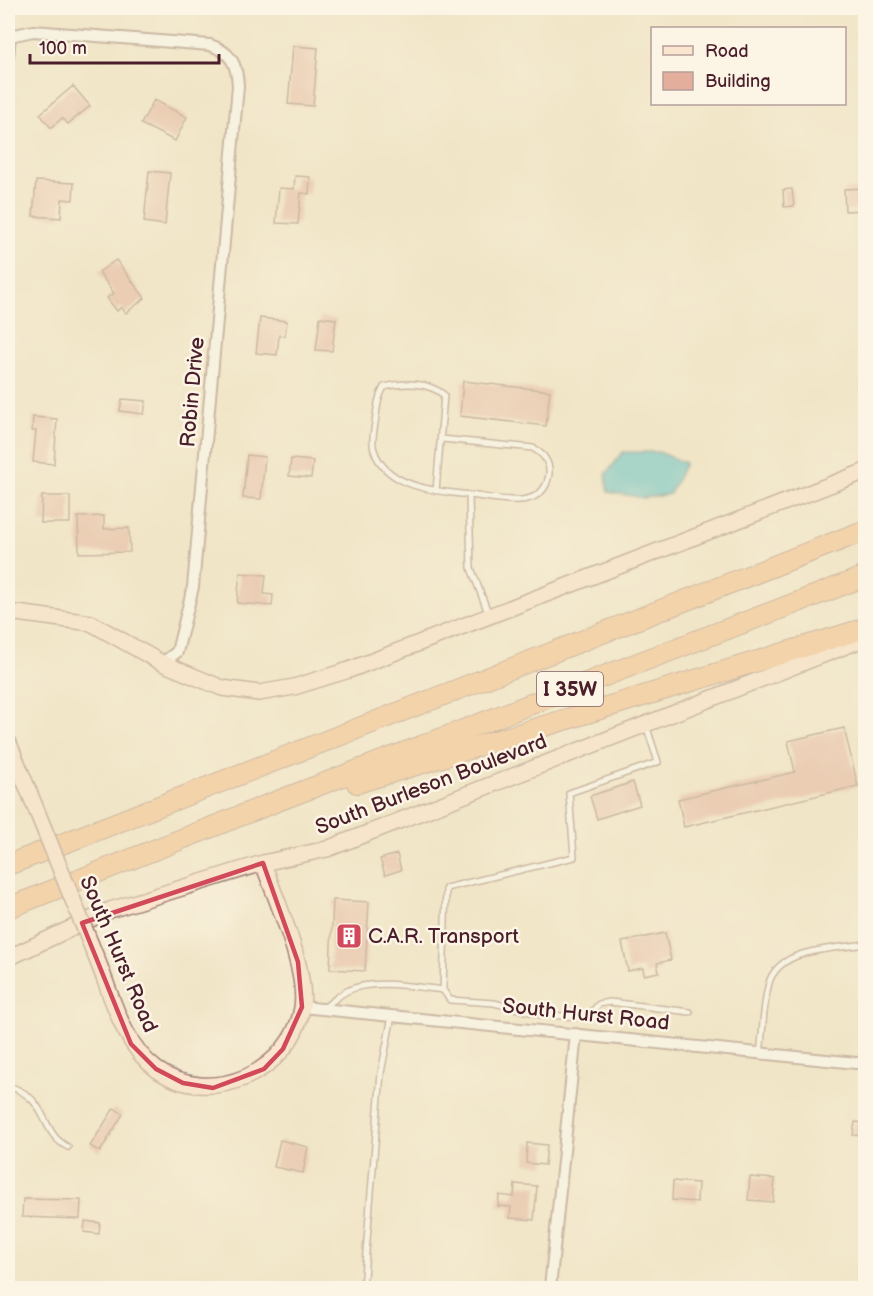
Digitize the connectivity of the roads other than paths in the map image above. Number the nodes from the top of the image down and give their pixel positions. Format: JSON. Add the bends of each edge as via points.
{"nodes":[{"id":1,"x":8,"y":56,"type":"edge"},
{"id":2,"x":442,"y":439,"type":"junction"},
{"id":3,"x":866,"y":471,"type":"edge"},
{"id":4,"x":436,"y":491,"type":"junction"},
{"id":5,"x":469,"y":495,"type":"junction"},
{"id":6,"x":866,"y":530,"type":"edge"},
{"id":7,"x":866,"y":576,"type":"edge"},
{"id":8,"x":8,"y":615,"type":"edge"},
{"id":9,"x":490,"y":616,"type":"junction"},
{"id":10,"x":866,"y":628,"type":"edge"},
{"id":11,"x":866,"y":638,"type":"edge"},
{"id":12,"x":162,"y":663,"type":"junction"},
{"id":13,"x":646,"y":724,"type":"junction"},
{"id":14,"x":8,"y":741,"type":"edge"},
{"id":15,"x":275,"y":802,"type":"junction"},
{"id":16,"x":263,"y":863,"type":"junction"},
{"id":17,"x":8,"y":865,"type":"edge"},
{"id":18,"x":8,"y":908,"type":"edge"},
{"id":19,"x":866,"y":944,"type":"edge"},
{"id":20,"x":8,"y":958,"type":"edge"},
{"id":21,"x":442,"y":990,"type":"junction"},
{"id":22,"x":302,"y":1007,"type":"junction"},
{"id":23,"x":322,"y":1009,"type":"junction"},
{"id":24,"x":690,"y":1012,"type":"dead end"},
{"id":25,"x":392,"y":1016,"type":"junction"},
{"id":26,"x":576,"y":1034,"type":"junction"},
{"id":27,"x":760,"y":1054,"type":"junction"},
{"id":28,"x":866,"y":1064,"type":"edge"},
{"id":29,"x":8,"y":1086,"type":"edge"},
{"id":30,"x":68,"y":1147,"type":"dead end"},
{"id":31,"x":363,"y":1288,"type":"edge"},
{"id":32,"x":550,"y":1288,"type":"edge"}],
"edges":[{"from":1,"to":12,"type":"street","name":"Robin Drive","via":[[10,36],[33,31],[210,45],[229,54],[237,69],[193,587],[177,652]]},
{"from":2,"to":4,"type":"lane"},
{"from":2,"to":4,"type":"lane","via":[[444,395],[435,387],[397,383],[384,387],[379,397],[374,450],[386,468],[408,484]]},
{"from":2,"to":5,"type":"lane","via":[[533,448],[544,454],[548,484],[532,500]]},
{"from":3,"to":9,"type":"main road"},
{"from":4,"to":5,"type":"lane"},
{"from":5,"to":9,"type":"lane","via":[[471,568]]},
{"from":6,"to":17,"type":"highway","number":"I 35W"},
{"from":7,"to":15,"type":"highway","number":"I 35W"},
{"from":8,"to":12,"type":"main road","via":[[91,623]]},
{"from":9,"to":12,"type":"main road","via":[[349,670],[259,693],[222,688]]},
{"from":10,"to":15,"type":"highway","via":[[367,780]]},
{"from":11,"to":13,"type":"main road","name":"South Burleson Boulevard"},
{"from":13,"to":16,"type":"main road","name":"South Burleson Boulevard","via":[[327,849]]},
{"from":13,"to":21,"type":"lane","via":[[658,762],[569,793],[574,857],[446,888]]},
{"from":14,"to":22,"type":"main road","name":"South Hurst Road","bridge":true,"via":[[131,1044],[156,1069],[183,1083],[213,1088],[264,1069],[283,1049]]},
{"from":15,"to":18,"type":"highway","number":"I 35W"},
{"from":16,"to":20,"type":"main road","name":"South Burleson Boulevard","via":[[110,910]]},
{"from":16,"to":22,"type":"main road","name":"South Hurst Road","via":[[298,962]]},
{"from":19,"to":27,"type":"lane","via":[[783,962],[769,982]]},
{"from":21,"to":23,"type":"lane","via":[[365,986],[348,990]]},
{"from":21,"to":24,"type":"lane","via":[[450,1000],[494,1003],[542,1015],[587,1017],[599,1004],[610,1002]]},
{"from":22,"to":23,"type":"street","name":"South Hurst Road"},
{"from":23,"to":25,"type":"street","name":"South Hurst Road"},
{"from":25,"to":26,"type":"street","name":"South Hurst Road"},
{"from":25,"to":31,"type":"lane","via":[[381,1072]]},
{"from":26,"to":27,"type":"street","name":"South Hurst Road"},
{"from":26,"to":32,"type":"street"},
{"from":27,"to":28,"type":"street","name":"South Hurst Road"},
{"from":29,"to":30,"type":"lane","via":[[29,1095],[38,1104],[55,1137]]}]}
